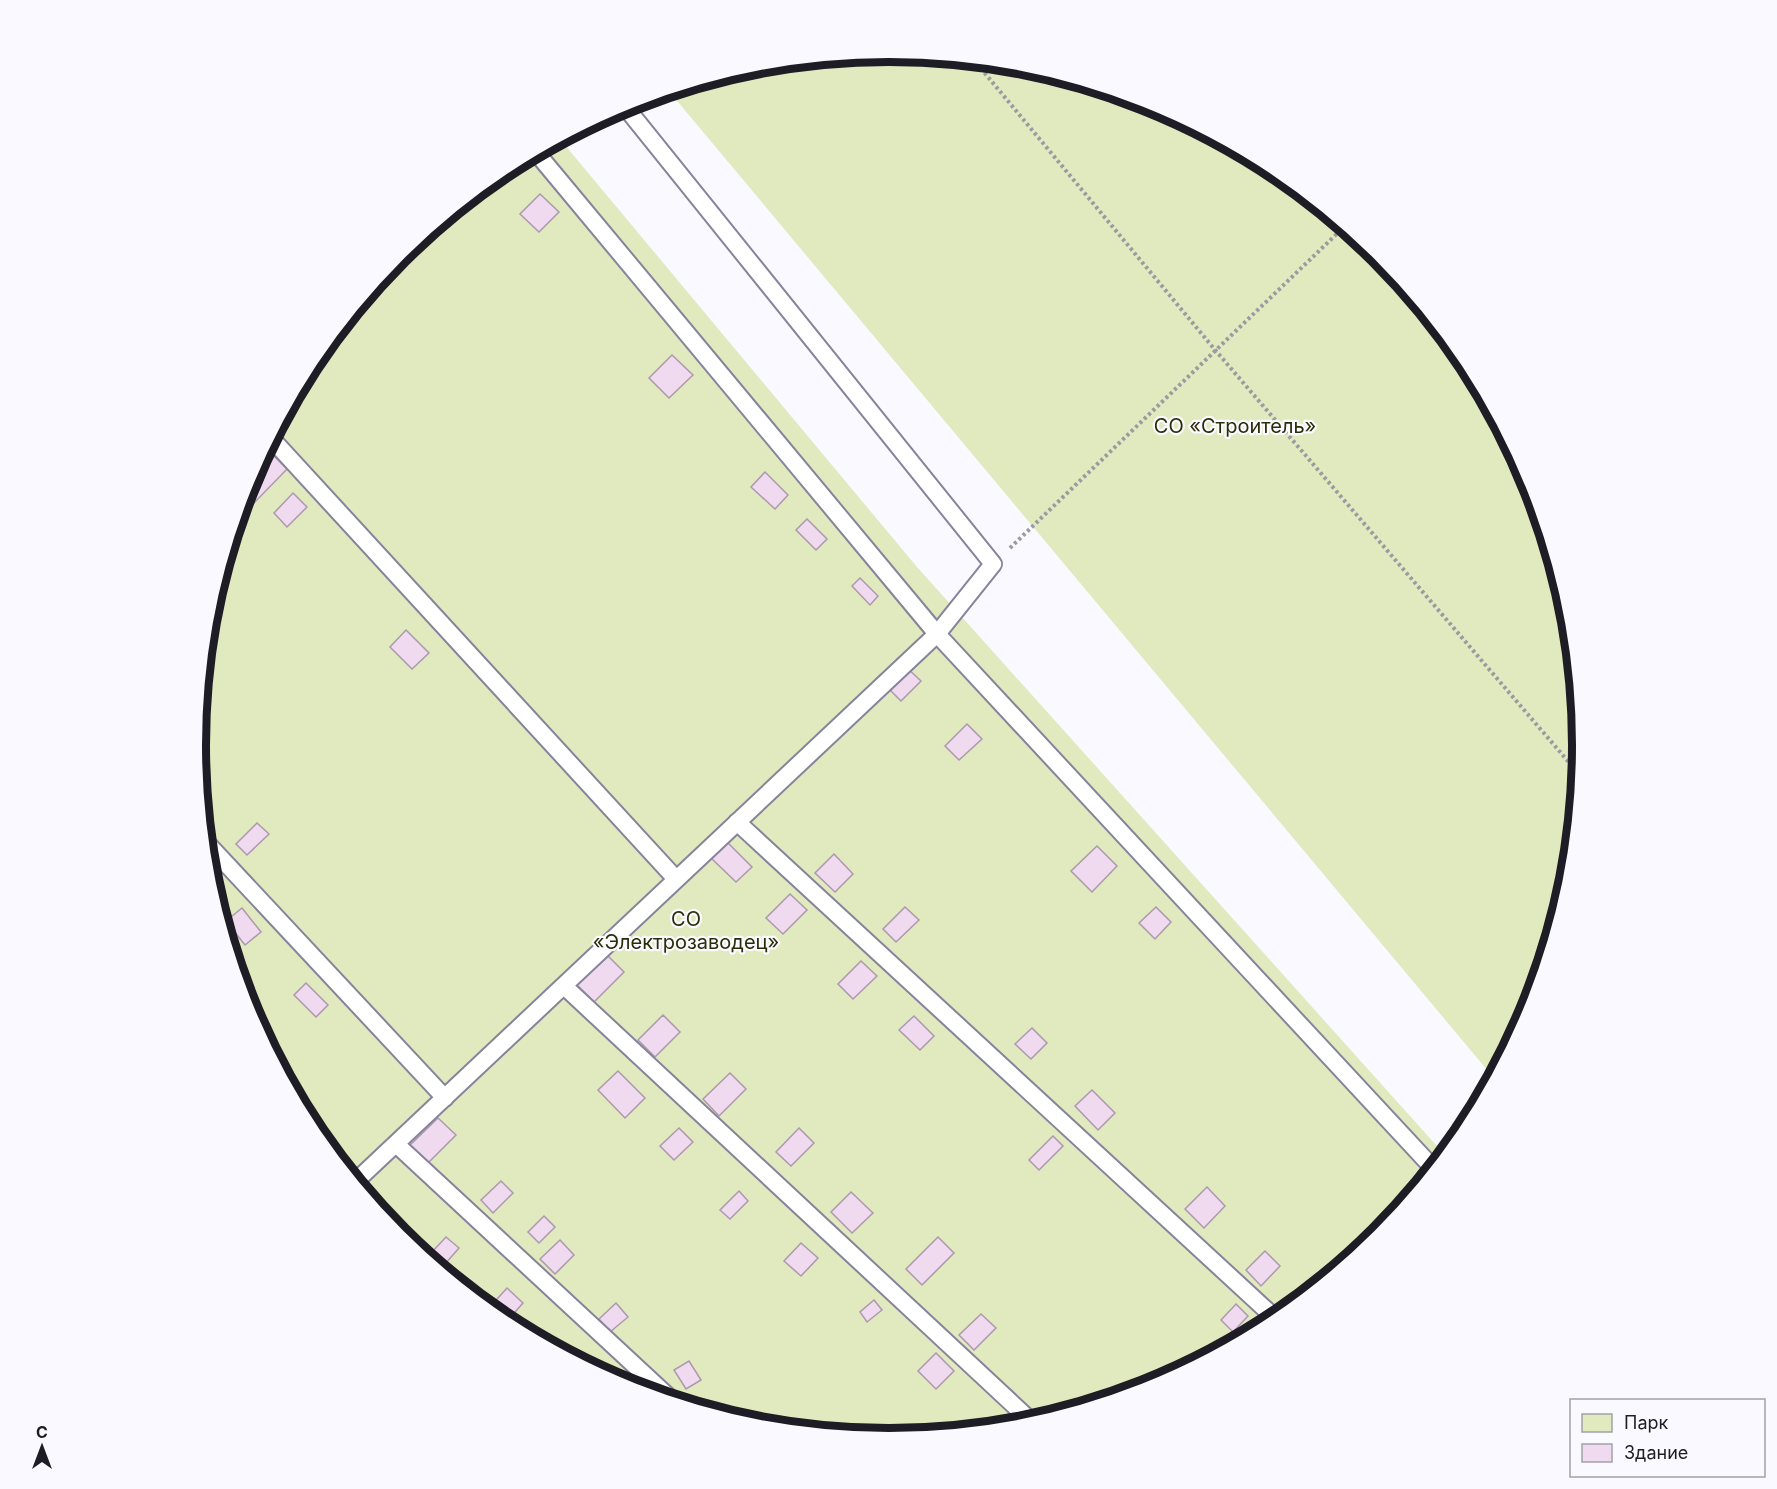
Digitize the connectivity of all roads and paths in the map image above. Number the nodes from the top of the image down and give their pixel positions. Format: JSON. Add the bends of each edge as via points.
{"nodes":[{"id":1,"x":980,"y":67,"type":"edge"},
{"id":2,"x":630,"y":112,"type":"edge"},
{"id":3,"x":540,"y":157,"type":"edge"},
{"id":4,"x":1339,"y":231,"type":"edge"},
{"id":5,"x":1215,"y":351,"type":"junction"},
{"id":6,"x":276,"y":443,"type":"edge"},
{"id":7,"x":993,"y":564,"type":"junction"},
{"id":8,"x":937,"y":634,"type":"junction"},
{"id":9,"x":1571,"y":765,"type":"edge"},
{"id":10,"x":737,"y":822,"type":"junction"},
{"id":11,"x":214,"y":851,"type":"edge"},
{"id":12,"x":676,"y":879,"type":"junction"},
{"id":13,"x":564,"y":986,"type":"junction"},
{"id":14,"x":445,"y":1098,"type":"junction"},
{"id":15,"x":396,"y":1144,"type":"junction"},
{"id":16,"x":1428,"y":1163,"type":"edge"},
{"id":17,"x":361,"y":1177,"type":"edge"},
{"id":18,"x":1268,"y":1312,"type":"edge"},
{"id":19,"x":658,"y":1387,"type":"edge"},
{"id":20,"x":1023,"y":1414,"type":"edge"}],
"edges":[{"from":1,"to":5,"type":"path"},
{"from":2,"to":7,"type":"lane"},
{"from":3,"to":8,"type":"lane"},
{"from":4,"to":5,"type":"path"},
{"from":5,"to":7,"type":"path"},
{"from":5,"to":9,"type":"path"},
{"from":6,"to":12,"type":"lane"},
{"from":7,"to":8,"type":"lane"},
{"from":8,"to":10,"type":"lane"},
{"from":8,"to":16,"type":"lane"},
{"from":10,"to":12,"type":"lane"},
{"from":10,"to":18,"type":"lane"},
{"from":11,"to":14,"type":"lane"},
{"from":12,"to":13,"type":"lane"},
{"from":13,"to":14,"type":"lane"},
{"from":13,"to":20,"type":"lane"},
{"from":14,"to":15,"type":"lane"},
{"from":15,"to":17,"type":"lane"},
{"from":15,"to":19,"type":"lane"}]}
